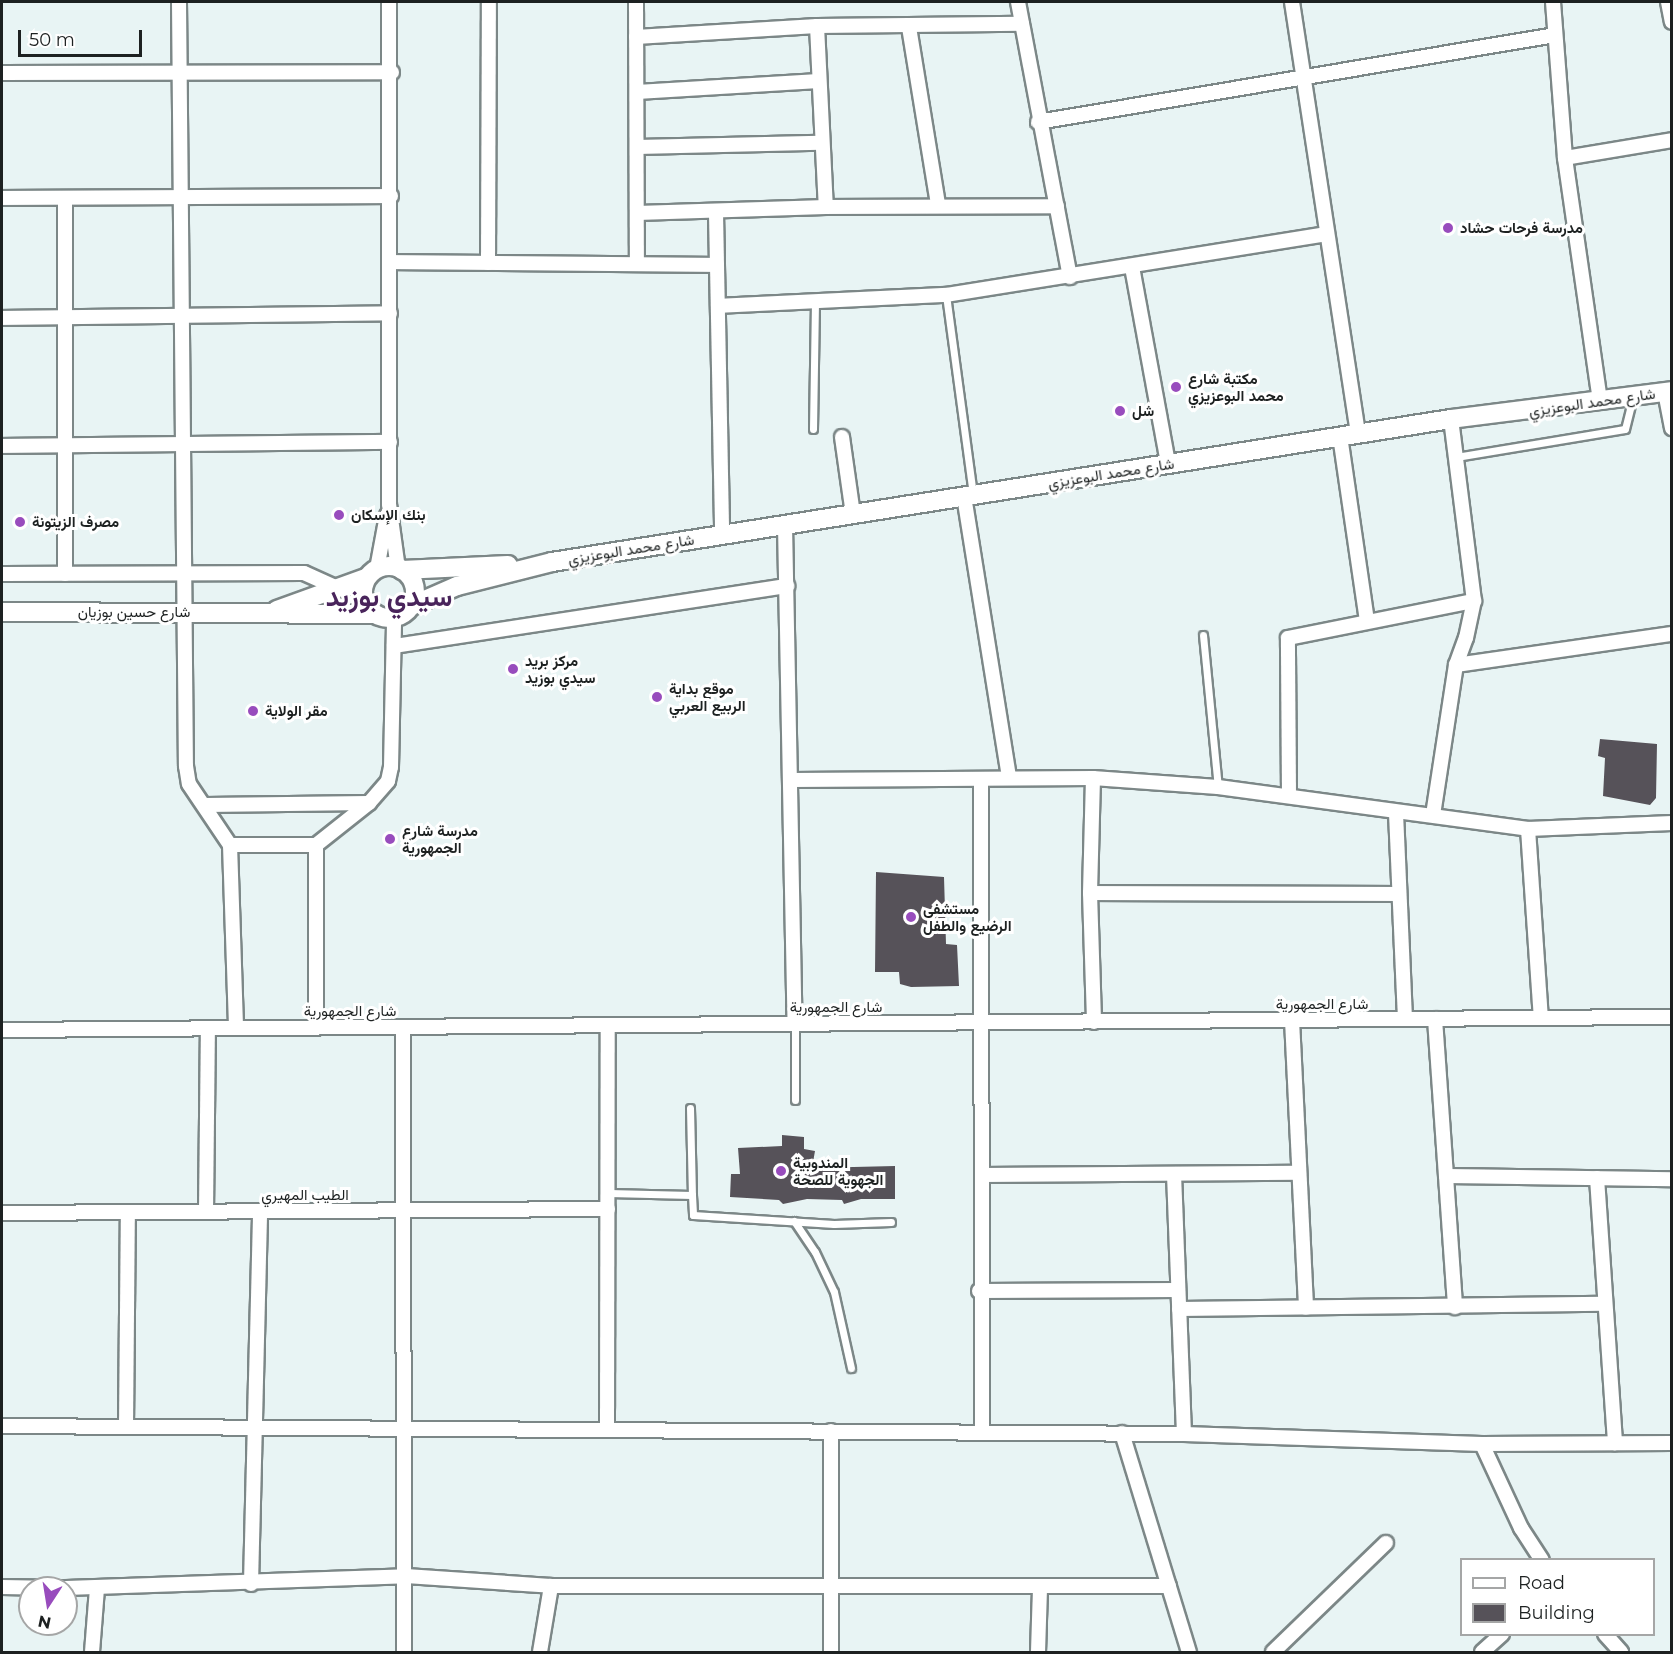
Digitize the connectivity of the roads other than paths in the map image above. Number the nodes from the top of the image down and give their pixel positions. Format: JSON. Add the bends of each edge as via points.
{"nodes":[{"id":1,"x":179,"y":2,"type":"edge"},
{"id":2,"x":389,"y":2,"type":"edge"},
{"id":3,"x":489,"y":2,"type":"edge"},
{"id":4,"x":636,"y":2,"type":"edge"},
{"id":5,"x":1018,"y":2,"type":"edge"},
{"id":6,"x":1292,"y":2,"type":"edge"},
{"id":7,"x":1553,"y":2,"type":"edge"},
{"id":8,"x":1668,"y":2,"type":"edge"},
{"id":9,"x":1671,"y":21,"type":"edge"},
{"id":10,"x":1022,"y":24,"type":"junction"},
{"id":11,"x":817,"y":26,"type":"junction"},
{"id":12,"x":909,"y":27,"type":"junction"},
{"id":13,"x":1555,"y":35,"type":"junction"},
{"id":14,"x":636,"y":37,"type":"junction"},
{"id":15,"x":392,"y":72,"type":"junction"},
{"id":16,"x":2,"y":73,"type":"edge"},
{"id":17,"x":179,"y":73,"type":"junction"},
{"id":18,"x":1303,"y":79,"type":"junction"},
{"id":19,"x":819,"y":81,"type":"junction"},
{"id":20,"x":637,"y":93,"type":"junction"},
{"id":21,"x":1038,"y":122,"type":"junction"},
{"id":22,"x":1671,"y":140,"type":"edge"},
{"id":23,"x":820,"y":143,"type":"junction"},
{"id":24,"x":637,"y":147,"type":"junction"},
{"id":25,"x":1565,"y":158,"type":"junction"},
{"id":26,"x":391,"y":196,"type":"junction"},
{"id":27,"x":180,"y":197,"type":"junction"},
{"id":28,"x":2,"y":198,"type":"edge"},
{"id":29,"x":65,"y":198,"type":"junction"},
{"id":30,"x":938,"y":206,"type":"junction"},
{"id":31,"x":1057,"y":206,"type":"junction"},
{"id":32,"x":826,"y":207,"type":"junction"},
{"id":33,"x":637,"y":213,"type":"junction"},
{"id":34,"x":716,"y":213,"type":"junction"},
{"id":35,"x":1326,"y":234,"type":"junction"},
{"id":36,"x":391,"y":262,"type":"junction"},
{"id":37,"x":489,"y":263,"type":"junction"},
{"id":38,"x":637,"y":264,"type":"junction"},
{"id":39,"x":717,"y":265,"type":"junction"},
{"id":40,"x":1132,"y":267,"type":"junction"},
{"id":41,"x":1070,"y":277,"type":"junction"},
{"id":42,"x":946,"y":295,"type":"junction"},
{"id":43,"x":815,"y":304,"type":"junction"},
{"id":44,"x":718,"y":306,"type":"junction"},
{"id":45,"x":390,"y":313,"type":"junction"},
{"id":46,"x":181,"y":316,"type":"junction"},
{"id":47,"x":65,"y":317,"type":"junction"},
{"id":48,"x":2,"y":318,"type":"edge"},
{"id":49,"x":1668,"y":391,"type":"edge"},
{"id":50,"x":1633,"y":396,"type":"junction"},
{"id":51,"x":1600,"y":402,"type":"junction"},
{"id":52,"x":1451,"y":419,"type":"junction"},
{"id":53,"x":1671,"y":428,"type":"edge"},
{"id":54,"x":813,"y":429,"type":"dead end"},
{"id":55,"x":1349,"y":435,"type":"junction"},
{"id":56,"x":842,"y":437,"type":"dead end"},
{"id":57,"x":390,"y":442,"type":"junction"},
{"id":58,"x":182,"y":444,"type":"junction"},
{"id":59,"x":65,"y":445,"type":"junction"},
{"id":60,"x":2,"y":446,"type":"edge"},
{"id":61,"x":1456,"y":457,"type":"junction"},
{"id":62,"x":1168,"y":464,"type":"junction"},
{"id":63,"x":969,"y":496,"type":"junction"},
{"id":64,"x":389,"y":504,"type":"junction"},
{"id":65,"x":853,"y":514,"type":"junction"},
{"id":66,"x":785,"y":525,"type":"junction"},
{"id":67,"x":722,"y":535,"type":"junction"},
{"id":68,"x":552,"y":562,"type":"junction"},
{"id":69,"x":400,"y":569,"type":"junction"},
{"id":70,"x":65,"y":573,"type":"junction"},
{"id":71,"x":183,"y":573,"type":"junction"},
{"id":72,"x":2,"y":574,"type":"edge"},
{"id":73,"x":372,"y":574,"type":"junction"},
{"id":74,"x":787,"y":586,"type":"junction"},
{"id":75,"x":338,"y":588,"type":"junction"},
{"id":76,"x":1474,"y":601,"type":"junction"},
{"id":77,"x":411,"y":606,"type":"junction"},
{"id":78,"x":2,"y":612,"type":"edge"},
{"id":79,"x":183,"y":612,"type":"junction"},
{"id":80,"x":267,"y":614,"type":"junction"},
{"id":81,"x":375,"y":614,"type":"junction"},
{"id":82,"x":394,"y":618,"type":"junction"},
{"id":83,"x":1367,"y":621,"type":"junction"},
{"id":84,"x":1671,"y":634,"type":"edge"},
{"id":85,"x":1203,"y":635,"type":"dead end"},
{"id":86,"x":394,"y":646,"type":"junction"},
{"id":87,"x":1455,"y":665,"type":"junction"},
{"id":88,"x":1009,"y":776,"type":"junction"},
{"id":89,"x":1093,"y":778,"type":"junction"},
{"id":90,"x":981,"y":779,"type":"junction"},
{"id":91,"x":792,"y":780,"type":"junction"},
{"id":92,"x":1218,"y":787,"type":"junction"},
{"id":93,"x":1289,"y":795,"type":"junction"},
{"id":94,"x":369,"y":803,"type":"junction"},
{"id":95,"x":206,"y":805,"type":"junction"},
{"id":96,"x":1396,"y":813,"type":"junction"},
{"id":97,"x":1433,"y":815,"type":"junction"},
{"id":98,"x":1671,"y":823,"type":"edge"},
{"id":99,"x":1528,"y":829,"type":"junction"},
{"id":100,"x":230,"y":845,"type":"junction"},
{"id":101,"x":316,"y":845,"type":"junction"},
{"id":102,"x":1090,"y":893,"type":"junction"},
{"id":103,"x":1397,"y":894,"type":"junction"},
{"id":104,"x":1671,"y":1017,"type":"edge"},
{"id":105,"x":1541,"y":1018,"type":"junction"},
{"id":106,"x":1435,"y":1019,"type":"junction"},
{"id":107,"x":1292,"y":1020,"type":"junction"},
{"id":108,"x":1405,"y":1020,"type":"junction"},
{"id":109,"x":1094,"y":1022,"type":"junction"},
{"id":110,"x":981,"y":1023,"type":"junction"},
{"id":111,"x":795,"y":1024,"type":"junction"},
{"id":112,"x":608,"y":1026,"type":"junction"},
{"id":113,"x":403,"y":1027,"type":"junction"},
{"id":114,"x":208,"y":1028,"type":"junction"},
{"id":115,"x":236,"y":1028,"type":"junction"},
{"id":116,"x":316,"y":1028,"type":"junction"},
{"id":117,"x":2,"y":1030,"type":"edge"},
{"id":118,"x":795,"y":1100,"type":"dead end"},
{"id":119,"x":690,"y":1107,"type":"dead end"},
{"id":120,"x":1299,"y":1173,"type":"junction"},
{"id":121,"x":982,"y":1174,"type":"junction"},
{"id":122,"x":1174,"y":1174,"type":"junction"},
{"id":123,"x":1446,"y":1176,"type":"junction"},
{"id":124,"x":1597,"y":1178,"type":"junction"},
{"id":125,"x":1671,"y":1179,"type":"edge"},
{"id":126,"x":608,"y":1193,"type":"junction"},
{"id":127,"x":692,"y":1195,"type":"junction"},
{"id":128,"x":608,"y":1209,"type":"junction"},
{"id":129,"x":403,"y":1210,"type":"junction"},
{"id":130,"x":128,"y":1212,"type":"junction"},
{"id":131,"x":206,"y":1212,"type":"junction"},
{"id":132,"x":260,"y":1212,"type":"junction"},
{"id":133,"x":2,"y":1213,"type":"edge"},
{"id":134,"x":794,"y":1221,"type":"junction"},
{"id":135,"x":891,"y":1222,"type":"dead end"},
{"id":136,"x":1178,"y":1290,"type":"junction"},
{"id":137,"x":979,"y":1291,"type":"junction"},
{"id":138,"x":1604,"y":1304,"type":"junction"},
{"id":139,"x":1455,"y":1307,"type":"junction"},
{"id":140,"x":1306,"y":1308,"type":"junction"},
{"id":141,"x":1179,"y":1309,"type":"junction"},
{"id":142,"x":851,"y":1368,"type":"dead end"},
{"id":143,"x":2,"y":1426,"type":"edge"},
{"id":144,"x":126,"y":1426,"type":"junction"},
{"id":145,"x":257,"y":1428,"type":"junction"},
{"id":146,"x":404,"y":1429,"type":"junction"},
{"id":147,"x":607,"y":1430,"type":"junction"},
{"id":148,"x":831,"y":1431,"type":"junction"},
{"id":149,"x":982,"y":1432,"type":"junction"},
{"id":150,"x":1122,"y":1433,"type":"junction"},
{"id":151,"x":1184,"y":1434,"type":"junction"},
{"id":152,"x":1615,"y":1443,"type":"junction"},
{"id":153,"x":1671,"y":1443,"type":"edge"},
{"id":154,"x":1482,"y":1444,"type":"junction"},
{"id":155,"x":1386,"y":1542,"type":"dead end"},
{"id":156,"x":1541,"y":1558,"type":"edge"},
{"id":157,"x":406,"y":1576,"type":"junction"},
{"id":158,"x":251,"y":1584,"type":"junction"},
{"id":159,"x":832,"y":1584,"type":"junction"},
{"id":160,"x":551,"y":1586,"type":"junction"},
{"id":161,"x":1169,"y":1586,"type":"junction"},
{"id":162,"x":2,"y":1587,"type":"edge"},
{"id":163,"x":18,"y":1587,"type":"edge"},
{"id":164,"x":1040,"y":1587,"type":"junction"},
{"id":165,"x":78,"y":1588,"type":"edge"},
{"id":166,"x":97,"y":1589,"type":"junction"},
{"id":167,"x":1501,"y":1636,"type":"edge"},
{"id":168,"x":1606,"y":1636,"type":"edge"},
{"id":169,"x":92,"y":1653,"type":"edge"},
{"id":170,"x":404,"y":1653,"type":"edge"},
{"id":171,"x":540,"y":1653,"type":"edge"},
{"id":172,"x":831,"y":1653,"type":"edge"},
{"id":173,"x":1038,"y":1653,"type":"edge"},
{"id":174,"x":1189,"y":1653,"type":"edge"},
{"id":175,"x":1273,"y":1653,"type":"edge"},
{"id":176,"x":1482,"y":1653,"type":"edge"},
{"id":177,"x":1621,"y":1653,"type":"edge"}],
"edges":[{"from":1,"to":17,"type":"street"},
{"from":2,"to":15,"type":"street"},
{"from":3,"to":37,"type":"street"},
{"from":4,"to":14,"type":"street"},
{"from":5,"to":10,"type":"street"},
{"from":6,"to":18,"type":"street"},
{"from":7,"to":13,"type":"street"},
{"from":8,"to":9,"type":"street"},
{"from":10,"to":12,"type":"street"},
{"from":10,"to":21,"type":"street"},
{"from":11,"to":12,"type":"street"},
{"from":11,"to":14,"type":"street"},
{"from":11,"to":19,"type":"street"},
{"from":12,"to":30,"type":"street"},
{"from":13,"to":18,"type":"street"},
{"from":13,"to":25,"type":"street"},
{"from":14,"to":20,"type":"street"},
{"from":15,"to":17,"type":"street"},
{"from":15,"to":26,"type":"street"},
{"from":16,"to":17,"type":"street"},
{"from":17,"to":27,"type":"street"},
{"from":18,"to":21,"type":"street"},
{"from":18,"to":35,"type":"street"},
{"from":19,"to":20,"type":"street"},
{"from":19,"to":23,"type":"street"},
{"from":20,"to":24,"type":"street"},
{"from":21,"to":31,"type":"street"},
{"from":22,"to":25,"type":"street"},
{"from":23,"to":24,"type":"street"},
{"from":23,"to":32,"type":"street"},
{"from":24,"to":33,"type":"street"},
{"from":25,"to":51,"type":"street"},
{"from":26,"to":27,"type":"street"},
{"from":26,"to":36,"type":"street"},
{"from":27,"to":29,"type":"street"},
{"from":27,"to":46,"type":"street"},
{"from":28,"to":29,"type":"street"},
{"from":29,"to":47,"type":"street"},
{"from":30,"to":31,"type":"street"},
{"from":30,"to":32,"type":"street"},
{"from":31,"to":41,"type":"street"},
{"from":32,"to":34,"type":"street"},
{"from":33,"to":34,"type":"street"},
{"from":33,"to":38,"type":"street"},
{"from":34,"to":39,"type":"street"},
{"from":35,"to":40,"type":"street"},
{"from":35,"to":55,"type":"street"},
{"from":36,"to":37,"type":"street"},
{"from":36,"to":45,"type":"street"},
{"from":37,"to":38,"type":"street"},
{"from":38,"to":39,"type":"street"},
{"from":39,"to":44,"type":"street"},
{"from":40,"to":41,"type":"street"},
{"from":40,"to":62,"type":"street"},
{"from":41,"to":42,"type":"street"},
{"from":42,"to":43,"type":"street"},
{"from":42,"to":63,"type":"lane"},
{"from":43,"to":44,"type":"street"},
{"from":43,"to":54,"type":"lane"},
{"from":44,"to":67,"type":"street"},
{"from":45,"to":46,"type":"street"},
{"from":45,"to":57,"type":"street"},
{"from":46,"to":47,"type":"street"},
{"from":46,"to":58,"type":"street"},
{"from":47,"to":48,"type":"street"},
{"from":47,"to":59,"type":"street"},
{"from":49,"to":50,"type":"main road","name":"شارع محمد البوعزيزي"},
{"from":49,"to":53,"type":"street"},
{"from":50,"to":51,"type":"main road","name":"شارع محمد البوعزيزي"},
{"from":50,"to":61,"type":"lane","via":[[1625,429]]},
{"from":51,"to":52,"type":"main road","name":"شارع محمد البوعزيزي"},
{"from":52,"to":55,"type":"main road","name":"شارع محمد البوعزيزي"},
{"from":52,"to":61,"type":"street"},
{"from":55,"to":62,"type":"main road","name":"شارع محمد البوعزيزي"},
{"from":55,"to":83,"type":"street"},
{"from":56,"to":65,"type":"street"},
{"from":57,"to":58,"type":"street"},
{"from":57,"to":64,"type":"street"},
{"from":58,"to":59,"type":"street"},
{"from":58,"to":71,"type":"street"},
{"from":59,"to":60,"type":"street"},
{"from":59,"to":70,"type":"street"},
{"from":61,"to":76,"type":"street"},
{"from":62,"to":63,"type":"main road","name":"شارع محمد البوعزيزي"},
{"from":63,"to":65,"type":"main road","name":"شارع محمد البوعزيزي"},
{"from":63,"to":88,"type":"street"},
{"from":64,"to":69,"type":"street"},
{"from":64,"to":73,"type":"street"},
{"from":65,"to":66,"type":"main road","name":"شارع محمد البوعزيزي"},
{"from":66,"to":67,"type":"main road","name":"شارع محمد البوعزيزي"},
{"from":66,"to":74,"type":"street"},
{"from":67,"to":68,"type":"main road","name":"شارع محمد البوعزيزي"},
{"from":68,"to":69,"type":"main road","name":"شارع محمد البوعزيزي"},
{"from":68,"to":77,"type":"main road","name":"شارع محمد البوعزيزي","via":[[457,586]]},
{"from":69,"to":73,"type":"main road"},
{"from":69,"to":77,"type":"main road","via":[[414,586]]},
{"from":70,"to":71,"type":"street"},
{"from":70,"to":72,"type":"street"},
{"from":71,"to":75,"type":"street","via":[[304,573]]},
{"from":71,"to":79,"type":"street"},
{"from":73,"to":75,"type":"main road","name":"شارع حسين بوزيان"},
{"from":73,"to":81,"type":"main road","via":[[363,598]]},
{"from":74,"to":86,"type":"street"},
{"from":74,"to":91,"type":"street"},
{"from":75,"to":80,"type":"main road","name":"شارع حسين بوزيان"},
{"from":76,"to":83,"type":"street"},
{"from":76,"to":87,"type":"street"},
{"from":77,"to":82,"type":"main road"},
{"from":78,"to":79,"type":"main road","name":"شارع حسين بوزيان"},
{"from":79,"to":80,"type":"main road","name":"شارع حسين بوزيان"},
{"from":79,"to":95,"type":"street","via":[[186,766],[189,784]]},
{"from":80,"to":81,"type":"main road","name":"شارع حسين بوزيان"},
{"from":81,"to":82,"type":"main road"},
{"from":82,"to":86,"type":"street"},
{"from":83,"to":93,"type":"street","via":[[1288,638]]},
{"from":84,"to":87,"type":"street"},
{"from":85,"to":92,"type":"lane"},
{"from":86,"to":94,"type":"street","via":[[391,767],[388,781]]},
{"from":87,"to":97,"type":"street"},
{"from":88,"to":89,"type":"street"},
{"from":88,"to":90,"type":"street"},
{"from":89,"to":92,"type":"street"},
{"from":89,"to":102,"type":"street"},
{"from":90,"to":91,"type":"street"},
{"from":90,"to":110,"type":"street"},
{"from":91,"to":111,"type":"street"},
{"from":92,"to":93,"type":"street"},
{"from":93,"to":96,"type":"street"},
{"from":94,"to":95,"type":"street"},
{"from":94,"to":101,"type":"street"},
{"from":95,"to":100,"type":"street"},
{"from":96,"to":97,"type":"street"},
{"from":96,"to":103,"type":"street"},
{"from":97,"to":99,"type":"street"},
{"from":98,"to":99,"type":"street"},
{"from":99,"to":105,"type":"street"},
{"from":100,"to":101,"type":"street"},
{"from":100,"to":115,"type":"street"},
{"from":101,"to":116,"type":"street"},
{"from":102,"to":103,"type":"street"},
{"from":102,"to":109,"type":"street"},
{"from":103,"to":108,"type":"street"},
{"from":104,"to":105,"type":"street","name":"شارع الجمهورية"},
{"from":105,"to":106,"type":"street","name":"شارع الجمهورية"},
{"from":106,"to":108,"type":"street","name":"شارع الجمهورية"},
{"from":106,"to":123,"type":"street"},
{"from":107,"to":108,"type":"street","name":"شارع الجمهورية"},
{"from":107,"to":109,"type":"street","name":"شارع الجمهورية"},
{"from":107,"to":120,"type":"street"},
{"from":109,"to":110,"type":"street","name":"شارع الجمهورية"},
{"from":110,"to":111,"type":"street","name":"شارع الجمهورية"},
{"from":110,"to":121,"type":"street"},
{"from":111,"to":112,"type":"street","name":"شارع الجمهورية"},
{"from":111,"to":118,"type":"lane"},
{"from":112,"to":113,"type":"street","name":"شارع الجمهورية"},
{"from":112,"to":126,"type":"street"},
{"from":113,"to":116,"type":"street","name":"شارع الجمهورية"},
{"from":113,"to":129,"type":"street"},
{"from":114,"to":115,"type":"street","name":"شارع الجمهورية"},
{"from":114,"to":117,"type":"street","name":"شارع الجمهورية"},
{"from":114,"to":131,"type":"street"},
{"from":115,"to":116,"type":"street","name":"شارع الجمهورية"},
{"from":119,"to":127,"type":"lane"},
{"from":120,"to":122,"type":"street"},
{"from":120,"to":140,"type":"street"},
{"from":121,"to":122,"type":"street"},
{"from":121,"to":137,"type":"street"},
{"from":122,"to":136,"type":"street"},
{"from":123,"to":124,"type":"street"},
{"from":123,"to":139,"type":"street"},
{"from":124,"to":125,"type":"street"},
{"from":124,"to":138,"type":"street"},
{"from":126,"to":127,"type":"lane"},
{"from":126,"to":128,"type":"street"},
{"from":127,"to":134,"type":"lane","via":[[693,1215]]},
{"from":128,"to":129,"type":"street","name":"الطيب المهيري"},
{"from":128,"to":147,"type":"street"},
{"from":129,"to":132,"type":"street","name":"الطيب المهيري"},
{"from":129,"to":146,"type":"street"},
{"from":130,"to":131,"type":"street","name":"الطيب المهيري"},
{"from":130,"to":133,"type":"street","name":"الطيب المهيري"},
{"from":130,"to":144,"type":"street"},
{"from":131,"to":132,"type":"street","name":"الطيب المهيري"},
{"from":132,"to":145,"type":"street"},
{"from":134,"to":135,"type":"lane"},
{"from":134,"to":142,"type":"lane","via":[[815,1252],[834,1292]]},
{"from":136,"to":137,"type":"street"},
{"from":136,"to":141,"type":"street"},
{"from":137,"to":149,"type":"street"},
{"from":138,"to":139,"type":"street"},
{"from":138,"to":152,"type":"street"},
{"from":139,"to":140,"type":"street"},
{"from":140,"to":141,"type":"street"},
{"from":141,"to":151,"type":"street"},
{"from":143,"to":144,"type":"street"},
{"from":144,"to":145,"type":"street"},
{"from":145,"to":146,"type":"street"},
{"from":145,"to":158,"type":"street"},
{"from":146,"to":147,"type":"street"},
{"from":146,"to":157,"type":"street"},
{"from":147,"to":148,"type":"street"},
{"from":148,"to":149,"type":"street"},
{"from":148,"to":159,"type":"street"},
{"from":149,"to":150,"type":"street"},
{"from":150,"to":151,"type":"street"},
{"from":150,"to":161,"type":"street"},
{"from":151,"to":154,"type":"street"},
{"from":152,"to":153,"type":"street"},
{"from":152,"to":154,"type":"street"},
{"from":154,"to":156,"type":"street","via":[[1521,1528]]},
{"from":155,"to":175,"type":"street"},
{"from":157,"to":158,"type":"street"},
{"from":157,"to":160,"type":"street"},
{"from":157,"to":170,"type":"street"},
{"from":158,"to":166,"type":"street"},
{"from":159,"to":160,"type":"street"},
{"from":159,"to":164,"type":"street"},
{"from":159,"to":172,"type":"street"},
{"from":160,"to":171,"type":"street"},
{"from":161,"to":164,"type":"street"},
{"from":161,"to":174,"type":"street"},
{"from":162,"to":163,"type":"street"},
{"from":164,"to":173,"type":"street"},
{"from":165,"to":166,"type":"street"},
{"from":166,"to":169,"type":"street"},
{"from":167,"to":176,"type":"street"},
{"from":168,"to":177,"type":"street"}]}
